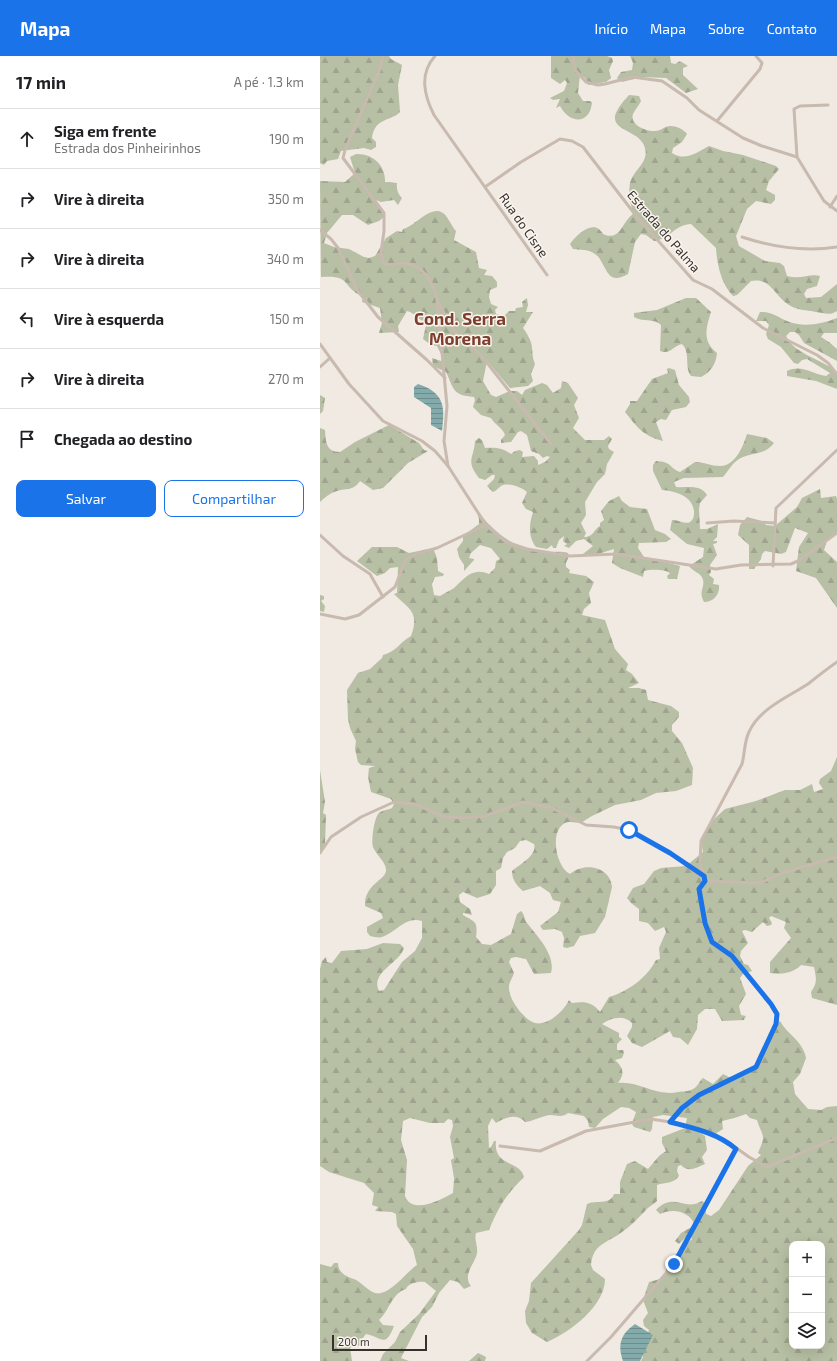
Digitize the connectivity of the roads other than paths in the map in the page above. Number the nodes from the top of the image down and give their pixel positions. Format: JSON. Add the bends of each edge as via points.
{"nodes":[{"id":1,"x":382,"y":56,"type":"edge"},
{"id":2,"x":435,"y":56,"type":"edge"},
{"id":3,"x":573,"y":56,"type":"edge"},
{"id":4,"x":756,"y":56,"type":"edge"},
{"id":5,"x":828,"y":105,"type":"dead end"},
{"id":6,"x":717,"y":122,"type":"junction"},
{"id":7,"x":797,"y":157,"type":"junction"},
{"id":8,"x":485,"y":186,"type":"junction"},
{"id":9,"x":837,"y":196,"type":"edge"},
{"id":10,"x":830,"y":207,"type":"junction"},
{"id":11,"x":837,"y":211,"type":"edge"},
{"id":12,"x":320,"y":230,"type":"edge"},
{"id":13,"x":742,"y":236,"type":"dead end"},
{"id":14,"x":837,"y":247,"type":"edge"},
{"id":15,"x":547,"y":276,"type":"dead end"},
{"id":16,"x":436,"y":299,"type":"junction"},
{"id":17,"x":320,"y":344,"type":"edge"},
{"id":18,"x":330,"y":358,"type":"junction"},
{"id":19,"x":320,"y":367,"type":"edge"},
{"id":20,"x":837,"y":374,"type":"edge"},
{"id":21,"x":445,"y":378,"type":"junction"},
{"id":22,"x":551,"y":444,"type":"dead end"},
{"id":23,"x":837,"y":450,"type":"edge"},
{"id":24,"x":448,"y":466,"type":"junction"},
{"id":25,"x":775,"y":522,"type":"junction"},
{"id":26,"x":707,"y":523,"type":"dead end"},
{"id":27,"x":486,"y":525,"type":"junction"},
{"id":28,"x":837,"y":533,"type":"edge"},
{"id":29,"x":320,"y":535,"type":"edge"},
{"id":30,"x":773,"y":566,"type":"junction"},
{"id":31,"x":384,"y":597,"type":"junction"},
{"id":32,"x":320,"y":614,"type":"edge"},
{"id":33,"x":837,"y":662,"type":"edge"},
{"id":34,"x":320,"y":853,"type":"edge"},
{"id":35,"x":837,"y":857,"type":"edge"},
{"id":36,"x":704,"y":876,"type":"junction"},
{"id":37,"x":705,"y":881,"type":"junction"},
{"id":38,"x":670,"y":1122,"type":"junction"},
{"id":39,"x":837,"y":1138,"type":"edge"},
{"id":40,"x":500,"y":1146,"type":"dead end"},
{"id":41,"x":736,"y":1149,"type":"junction"},
{"id":42,"x":588,"y":1361,"type":"edge"}],
"edges":[{"from":1,"to":16,"type":"street","via":[[380,68],[345,150],[344,158],[384,213],[381,253],[383,262],[389,265],[407,264],[417,267],[430,280]]},
{"from":2,"to":8,"type":"street","name":"Rua do Cisne","via":[[426,70],[424,86],[428,103]]},
{"from":3,"to":6,"type":"street","via":[[575,70],[586,82],[598,85],[632,78],[662,81]]},
{"from":4,"to":6,"type":"street","via":[[762,63],[760,69]]},
{"from":5,"to":7,"type":"street","via":[[800,106],[794,110]]},
{"from":6,"to":7,"type":"street","via":[[753,143]]},
{"from":7,"to":10,"type":"street"},
{"from":8,"to":15,"type":"street","name":"Rua do Cisne"},
{"from":8,"to":20,"type":"street","name":"Estrada do Palma","via":[[560,139],[577,143],[637,217],[693,280],[712,288],[763,328],[817,355]]},
{"from":9,"to":10,"type":"street"},
{"from":10,"to":11,"type":"street"},
{"from":12,"to":21,"type":"street","via":[[338,248],[358,291],[378,317]]},
{"from":13,"to":14,"type":"street","via":[[779,246],[821,250]]},
{"from":16,"to":21,"type":"street"},
{"from":16,"to":22,"type":"street","via":[[453,330],[480,354]]},
{"from":17,"to":18,"type":"street"},
{"from":18,"to":19,"type":"street"},
{"from":18,"to":24,"type":"street","via":[[349,384],[383,421],[428,445]]},
{"from":21,"to":24,"type":"street","via":[[448,412],[444,441]]},
{"from":23,"to":25,"type":"street","via":[[778,505]]},
{"from":24,"to":27,"type":"street"},
{"from":25,"to":26,"type":"street"},
{"from":25,"to":30,"type":"street"},
{"from":27,"to":30,"type":"street","via":[[506,542],[518,547],[563,554],[616,554],[716,569],[741,565]]},
{"from":27,"to":31,"type":"street","via":[[437,548],[406,559],[395,587]]},
{"from":28,"to":30,"type":"street","via":[[798,561]]},
{"from":29,"to":31,"type":"street","via":[[343,556],[370,574]]},
{"from":31,"to":32,"type":"street","via":[[359,615],[344,619]]},
{"from":33,"to":36,"type":"street","via":[[778,702],[749,730],[742,764],[701,841],[700,862]]},
{"from":34,"to":36,"type":"street","via":[[331,838],[361,817],[394,802],[415,804],[445,817],[463,818],[485,816],[523,802],[552,808],[586,826],[614,826],[629,830]]},
{"from":35,"to":37,"type":"street","via":[[782,873],[760,883]]},
{"from":36,"to":37,"type":"street"},
{"from":37,"to":38,"type":"street","via":[[699,889],[705,923],[712,942],[732,956],[771,1004],[777,1019],[756,1067],[699,1095],[682,1108]]},
{"from":38,"to":40,"type":"street","via":[[648,1119],[594,1129],[540,1151]]},
{"from":38,"to":41,"type":"street","via":[[716,1136]]},
{"from":39,"to":41,"type":"street","via":[[767,1167]]},
{"from":41,"to":42,"type":"street","via":[[665,1277]]}]}
